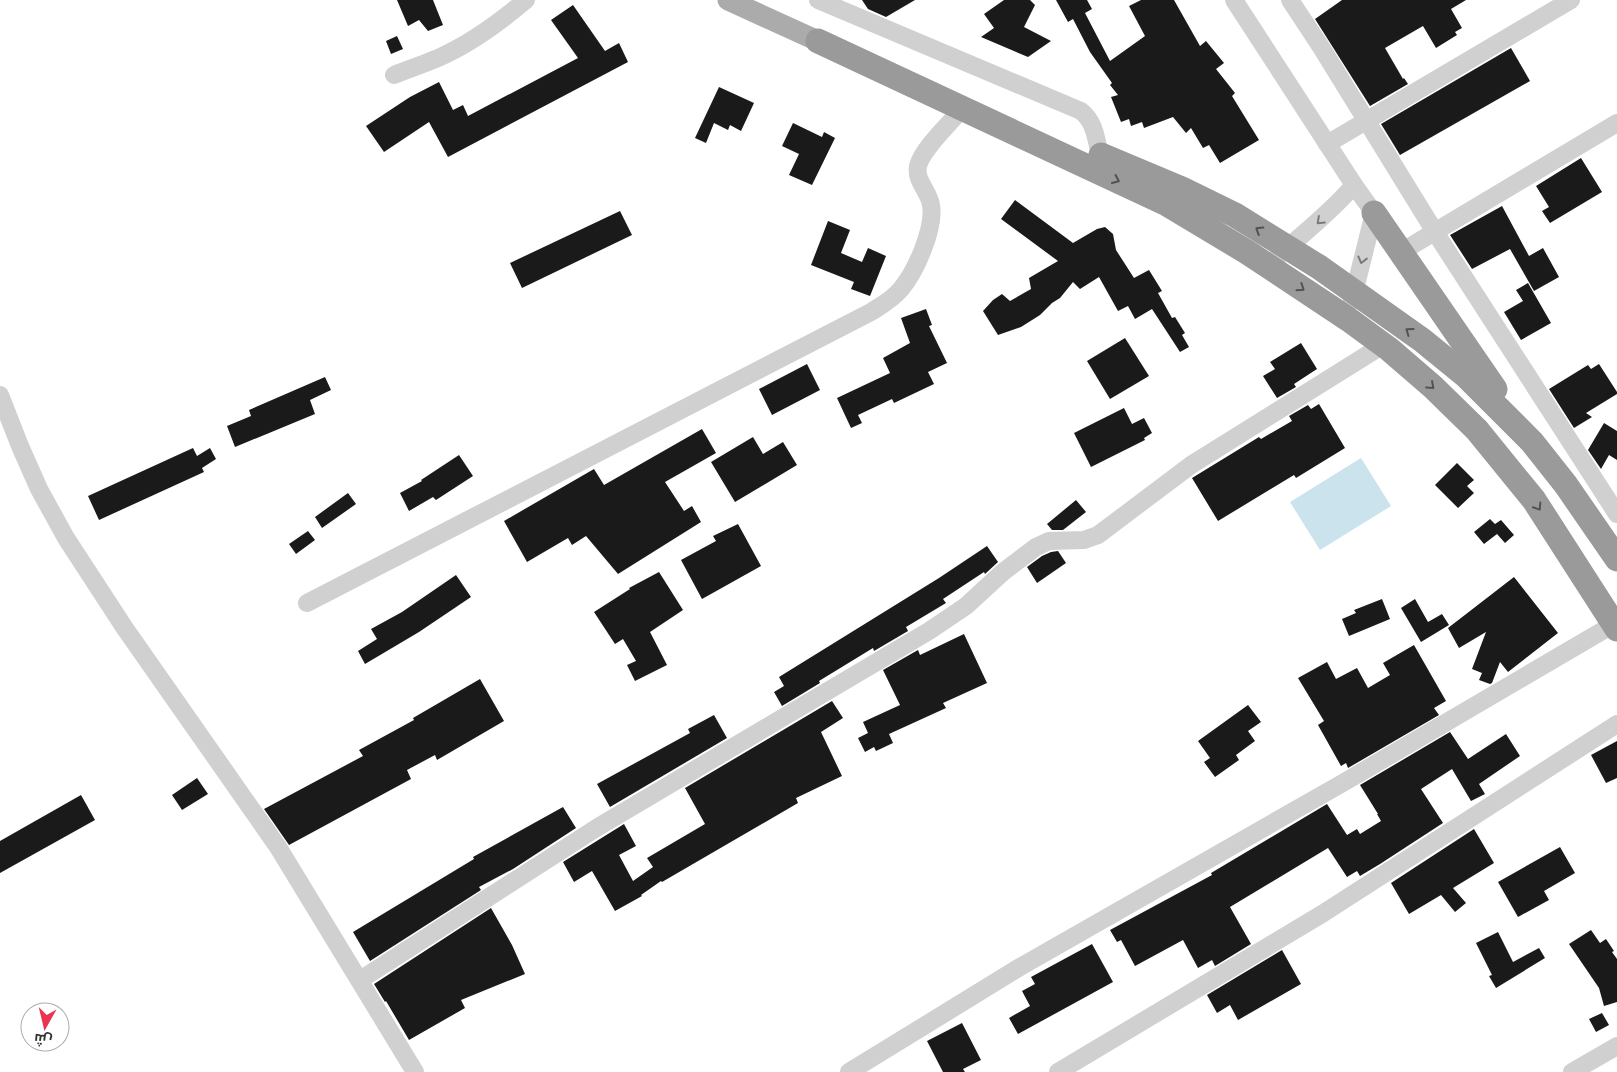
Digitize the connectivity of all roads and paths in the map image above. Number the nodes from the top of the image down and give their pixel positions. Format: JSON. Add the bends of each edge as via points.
{"nodes":[{"id":1,"x":526,"y":0,"type":"edge"},
{"id":2,"x":728,"y":0,"type":"edge"},
{"id":3,"x":818,"y":0,"type":"edge"},
{"id":4,"x":1234,"y":0,"type":"edge"},
{"id":5,"x":1290,"y":0,"type":"edge"},
{"id":6,"x":1571,"y":0,"type":"edge"},
{"id":7,"x":818,"y":41,"type":"junction"},
{"id":8,"x":394,"y":75,"type":"dead end"},
{"id":9,"x":962,"y":109,"type":"junction"},
{"id":10,"x":1366,"y":122,"type":"junction"},
{"id":11,"x":1617,"y":123,"type":"edge"},
{"id":12,"x":1327,"y":144,"type":"junction"},
{"id":13,"x":1100,"y":155,"type":"junction"},
{"id":14,"x":1354,"y":185,"type":"junction"},
{"id":15,"x":1374,"y":213,"type":"junction"},
{"id":16,"x":1435,"y":232,"type":"junction"},
{"id":17,"x":1287,"y":248,"type":"junction"},
{"id":18,"x":1401,"y":252,"type":"junction"},
{"id":19,"x":1268,"y":266,"type":"junction"},
{"id":20,"x":1354,"y":291,"type":"junction"},
{"id":21,"x":1348,"y":319,"type":"junction"},
{"id":22,"x":1383,"y":345,"type":"junction"},
{"id":23,"x":0,"y":395,"type":"edge"},
{"id":24,"x":1532,"y":442,"type":"junction"},
{"id":25,"x":1617,"y":514,"type":"edge"},
{"id":26,"x":1617,"y":559,"type":"edge"},
{"id":27,"x":307,"y":603,"type":"dead end"},
{"id":28,"x":1615,"y":626,"type":"edge"},
{"id":29,"x":1617,"y":724,"type":"edge"},
{"id":30,"x":360,"y":980,"type":"junction"},
{"id":31,"x":1617,"y":1046,"type":"edge"},
{"id":32,"x":415,"y":1072,"type":"edge"},
{"id":33,"x":849,"y":1072,"type":"edge"},
{"id":34,"x":1058,"y":1072,"type":"edge"},
{"id":35,"x":1572,"y":1072,"type":"edge"}],
"edges":[{"from":1,"to":8,"type":"street","via":[[470,40],[438,58]]},
{"from":2,"to":7,"type":"main road"},
{"from":3,"to":13,"type":"street","via":[[1081,111],[1092,124]]},
{"from":4,"to":12,"type":"street"},
{"from":5,"to":10,"type":"street"},
{"from":6,"to":10,"type":"street"},
{"from":7,"to":9,"type":"highway"},
{"from":7,"to":13,"type":"highway"},
{"from":9,"to":19,"type":"highway","one_way":true,"via":[[1167,204]]},
{"from":9,"to":27,"type":"street","via":[[924,153],[919,164],[919,179],[931,202],[927,237],[912,272],[889,301]]},
{"from":10,"to":12,"type":"street"},
{"from":10,"to":16,"type":"street"},
{"from":11,"to":16,"type":"street"},
{"from":12,"to":14,"type":"street"},
{"from":17,"to":13,"type":"highway","one_way":true,"via":[[1234,215],[1182,189]]},
{"from":14,"to":15,"type":"street"},
{"from":14,"to":17,"type":"street","one_way":true,"via":[[1320,221]]},
{"from":15,"to":18,"type":"highway"},
{"from":15,"to":20,"type":"street","one_way":true},
{"from":16,"to":18,"type":"street"},
{"from":16,"to":25,"type":"street"},
{"from":17,"to":19,"type":"street"},
{"from":17,"to":20,"type":"highway"},
{"from":18,"to":24,"type":"highway"},
{"from":19,"to":21,"type":"highway","one_way":true},
{"from":20,"to":21,"type":"street"},
{"from":24,"to":20,"type":"highway","one_way":true,"via":[[1465,375]]},
{"from":21,"to":22,"type":"highway"},
{"from":22,"to":28,"type":"highway","one_way":true,"via":[[1477,430],[1534,500]]},
{"from":22,"to":30,"type":"street","via":[[1191,464],[1098,535],[1084,540],[1049,541],[1036,547],[966,606],[929,631],[598,827]]},
{"from":23,"to":30,"type":"street","via":[[39,489],[66,538],[124,627],[278,846]]},
{"from":24,"to":26,"type":"highway","via":[[1566,484]]},
{"from":28,"to":33,"type":"street","via":[[1020,966]]},
{"from":29,"to":34,"type":"street","via":[[1322,914]]},
{"from":30,"to":32,"type":"street"},
{"from":31,"to":35,"type":"street"}]}
